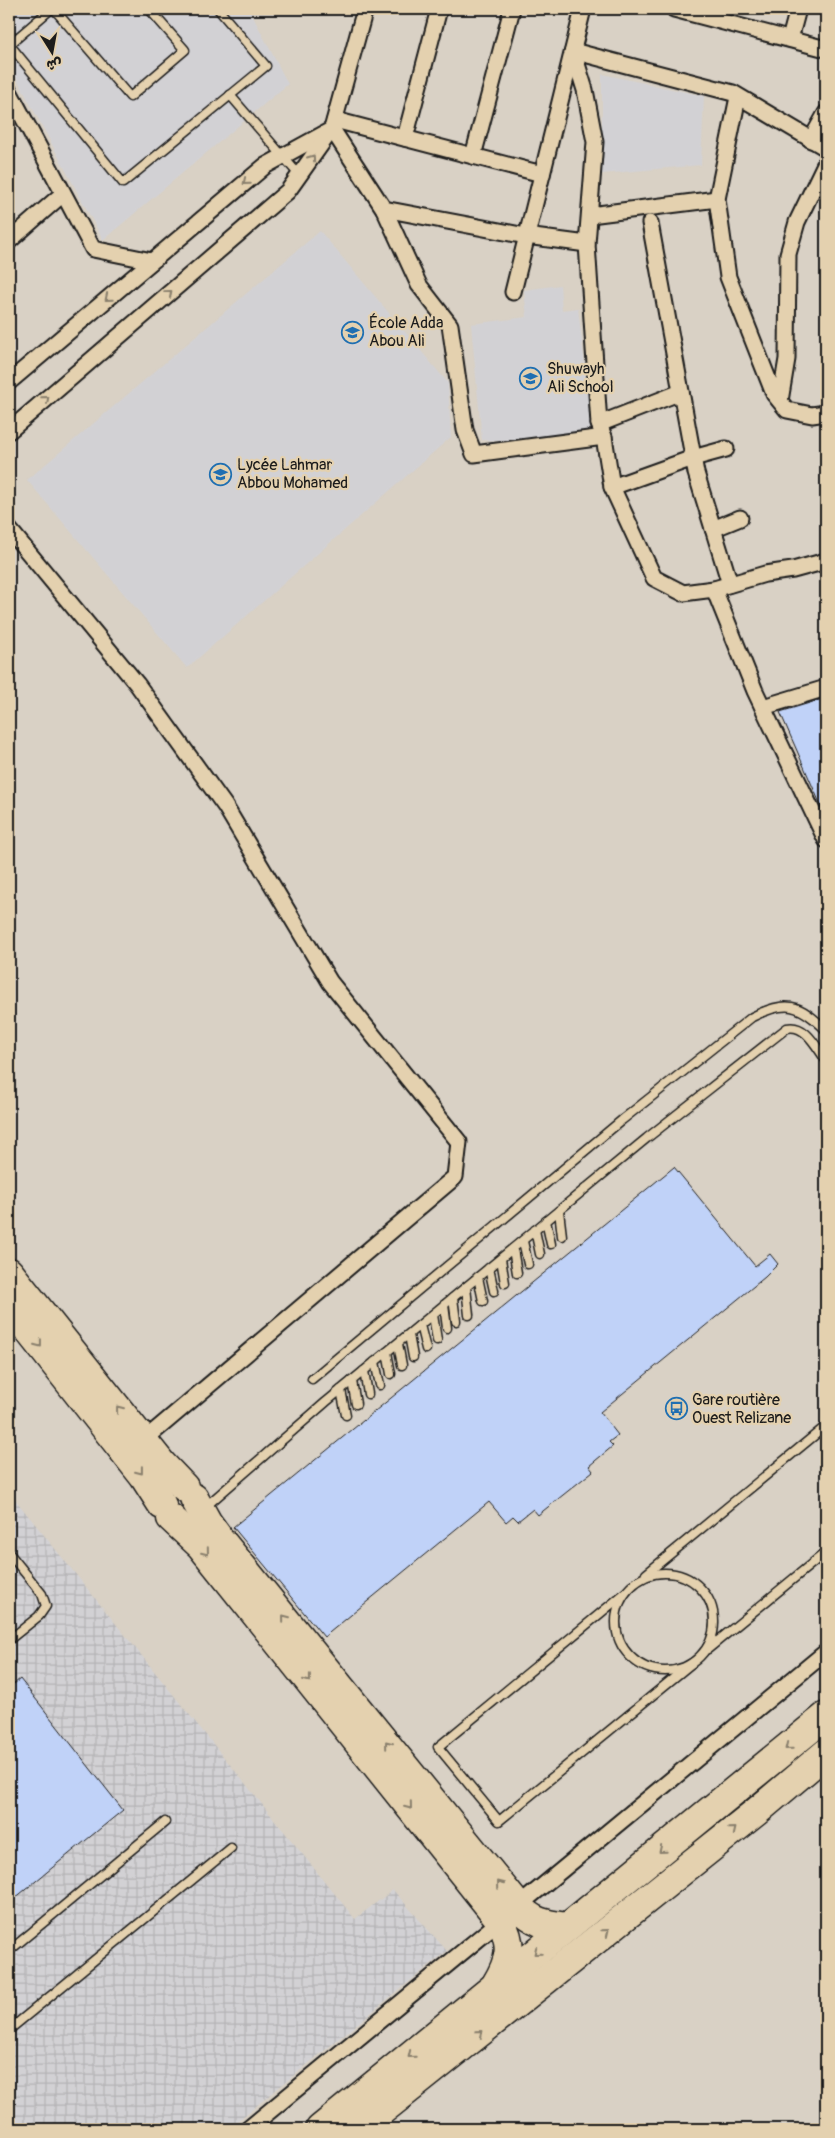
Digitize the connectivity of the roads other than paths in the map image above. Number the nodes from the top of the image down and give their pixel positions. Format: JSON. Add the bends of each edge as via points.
{"nodes":[{"id":1,"x":52,"y":9,"type":"edge"},
{"id":2,"x":149,"y":9,"type":"edge"},
{"id":3,"x":218,"y":9,"type":"edge"},
{"id":4,"x":364,"y":9,"type":"edge"},
{"id":5,"x":439,"y":9,"type":"edge"},
{"id":6,"x":512,"y":9,"type":"edge"},
{"id":7,"x":583,"y":9,"type":"edge"},
{"id":8,"x":674,"y":9,"type":"edge"},
{"id":9,"x":798,"y":9,"type":"edge"},
{"id":10,"x":729,"y":16,"type":"edge"},
{"id":11,"x":790,"y":39,"type":"junction"},
{"id":12,"x":9,"y":45,"type":"edge"},
{"id":13,"x":826,"y":49,"type":"edge"},
{"id":14,"x":573,"y":51,"type":"junction"},
{"id":15,"x":9,"y":92,"type":"edge"},
{"id":16,"x":230,"y":95,"type":"junction"},
{"id":17,"x":738,"y":96,"type":"junction"},
{"id":18,"x":826,"y":113,"type":"edge"},
{"id":19,"x":333,"y":125,"type":"junction"},
{"id":20,"x":405,"y":138,"type":"junction"},
{"id":21,"x":811,"y":140,"type":"junction"},
{"id":22,"x":826,"y":148,"type":"edge"},
{"id":23,"x":283,"y":156,"type":"junction"},
{"id":24,"x":473,"y":156,"type":"junction"},
{"id":25,"x":826,"y":162,"type":"edge"},
{"id":26,"x":542,"y":174,"type":"junction"},
{"id":27,"x":300,"y":175,"type":"junction"},
{"id":28,"x":58,"y":198,"type":"dead end"},
{"id":29,"x":717,"y":199,"type":"junction"},
{"id":30,"x":384,"y":209,"type":"junction"},
{"id":31,"x":590,"y":215,"type":"junction"},
{"id":32,"x":650,"y":223,"type":"dead end"},
{"id":33,"x":526,"y":236,"type":"junction"},
{"id":34,"x":9,"y":241,"type":"edge"},
{"id":35,"x":587,"y":244,"type":"junction"},
{"id":36,"x":152,"y":261,"type":"junction"},
{"id":37,"x":513,"y":292,"type":"dead end"},
{"id":38,"x":9,"y":382,"type":"edge"},
{"id":39,"x":680,"y":392,"type":"junction"},
{"id":40,"x":780,"y":401,"type":"junction"},
{"id":41,"x":826,"y":413,"type":"edge"},
{"id":42,"x":602,"y":430,"type":"junction"},
{"id":43,"x":9,"y":431,"type":"edge"},
{"id":44,"x":726,"y":450,"type":"dead end"},
{"id":45,"x":693,"y":458,"type":"junction"},
{"id":46,"x":612,"y":487,"type":"junction"},
{"id":47,"x":740,"y":518,"type":"dead end"},
{"id":48,"x":9,"y":529,"type":"edge"},
{"id":49,"x":713,"y":529,"type":"junction"},
{"id":50,"x":826,"y":561,"type":"edge"},
{"id":51,"x":730,"y":584,"type":"junction"},
{"id":52,"x":714,"y":589,"type":"junction"},
{"id":53,"x":826,"y":688,"type":"edge"},
{"id":54,"x":763,"y":707,"type":"junction"},
{"id":55,"x":826,"y":840,"type":"edge"},
{"id":56,"x":826,"y":1030,"type":"edge"},
{"id":57,"x":826,"y":1060,"type":"edge"},
{"id":58,"x":559,"y":1211,"type":"junction"},
{"id":59,"x":546,"y":1221,"type":"junction"},
{"id":60,"x":535,"y":1230,"type":"junction"},
{"id":61,"x":562,"y":1236,"type":"dead end"},
{"id":62,"x":522,"y":1240,"type":"junction"},
{"id":63,"x":551,"y":1244,"type":"dead end"},
{"id":64,"x":513,"y":1249,"type":"junction"},
{"id":65,"x":540,"y":1254,"type":"dead end"},
{"id":66,"x":501,"y":1259,"type":"junction"},
{"id":67,"x":528,"y":1264,"type":"dead end"},
{"id":68,"x":490,"y":1268,"type":"junction"},
{"id":69,"x":9,"y":1272,"type":"edge"},
{"id":70,"x":517,"y":1273,"type":"dead end"},
{"id":71,"x":478,"y":1277,"type":"junction"},
{"id":72,"x":505,"y":1283,"type":"dead end"},
{"id":73,"x":466,"y":1287,"type":"junction"},
{"id":74,"x":494,"y":1292,"type":"dead end"},
{"id":75,"x":453,"y":1298,"type":"junction"},
{"id":76,"x":483,"y":1301,"type":"dead end"},
{"id":77,"x":444,"y":1305,"type":"junction"},
{"id":78,"x":9,"y":1306,"type":"edge"},
{"id":79,"x":433,"y":1315,"type":"junction"},
{"id":80,"x":469,"y":1315,"type":"dead end"},
{"id":81,"x":456,"y":1321,"type":"dead end"},
{"id":82,"x":420,"y":1325,"type":"junction"},
{"id":83,"x":447,"y":1328,"type":"dead end"},
{"id":84,"x":409,"y":1335,"type":"junction"},
{"id":85,"x":437,"y":1340,"type":"dead end"},
{"id":86,"x":398,"y":1344,"type":"junction"},
{"id":87,"x":426,"y":1349,"type":"dead end"},
{"id":88,"x":387,"y":1352,"type":"junction"},
{"id":89,"x":413,"y":1357,"type":"dead end"},
{"id":90,"x":375,"y":1362,"type":"junction"},
{"id":91,"x":402,"y":1365,"type":"dead end"},
{"id":92,"x":364,"y":1371,"type":"junction"},
{"id":93,"x":391,"y":1374,"type":"dead end"},
{"id":94,"x":312,"y":1379,"type":"dead end"},
{"id":95,"x":352,"y":1381,"type":"junction"},
{"id":96,"x":380,"y":1384,"type":"dead end"},
{"id":97,"x":341,"y":1390,"type":"junction"},
{"id":98,"x":368,"y":1394,"type":"dead end"},
{"id":99,"x":356,"y":1404,"type":"dead end"},
{"id":100,"x":346,"y":1415,"type":"dead end"},
{"id":101,"x":826,"y":1426,"type":"edge"},
{"id":102,"x":144,"y":1440,"type":"junction"},
{"id":103,"x":193,"y":1499,"type":"junction"},
{"id":104,"x":166,"y":1511,"type":"junction"},
{"id":105,"x":826,"y":1552,"type":"edge"},
{"id":106,"x":9,"y":1553,"type":"edge"},
{"id":107,"x":638,"y":1581,"type":"junction"},
{"id":108,"x":625,"y":1592,"type":"junction"},
{"id":109,"x":9,"y":1640,"type":"edge"},
{"id":110,"x":704,"y":1652,"type":"junction"},
{"id":111,"x":826,"y":1652,"type":"edge"},
{"id":112,"x":692,"y":1663,"type":"junction"},
{"id":113,"x":826,"y":1716,"type":"edge"},
{"id":114,"x":826,"y":1753,"type":"edge"},
{"id":115,"x":165,"y":1822,"type":"dead end"},
{"id":116,"x":231,"y":1848,"type":"dead end"},
{"id":117,"x":509,"y":1913,"type":"junction"},
{"id":118,"x":567,"y":1927,"type":"junction"},
{"id":119,"x":9,"y":1951,"type":"edge"},
{"id":120,"x":493,"y":1988,"type":"junction"},
{"id":121,"x":9,"y":2030,"type":"edge"},
{"id":122,"x":248,"y":2129,"type":"edge"},
{"id":123,"x":320,"y":2129,"type":"edge"},
{"id":124,"x":360,"y":2129,"type":"edge"}],
"edges":[{"from":1,"to":2,"type":"lane","via":[[130,97],[185,50]]},
{"from":1,"to":12,"type":"lane"},
{"from":3,"to":16,"type":"lane","via":[[266,66]]},
{"from":4,"to":19,"type":"street"},
{"from":5,"to":20,"type":"street"},
{"from":6,"to":24,"type":"street"},
{"from":7,"to":14,"type":"street"},
{"from":8,"to":10,"type":"street"},
{"from":9,"to":11,"type":"street"},
{"from":10,"to":11,"type":"street"},
{"from":11,"to":13,"type":"street"},
{"from":12,"to":16,"type":"lane","via":[[123,183]]},
{"from":14,"to":17,"type":"street"},
{"from":14,"to":26,"type":"street"},
{"from":14,"to":31,"type":"street","via":[[595,142]]},
{"from":15,"to":36,"type":"street","via":[[94,249]]},
{"from":16,"to":23,"type":"lane"},
{"from":17,"to":21,"type":"street"},
{"from":17,"to":29,"type":"street"},
{"from":18,"to":21,"type":"street"},
{"from":19,"to":20,"type":"street"},
{"from":19,"to":23,"type":"street"},
{"from":27,"to":19,"type":"street","one_way":true},
{"from":19,"to":30,"type":"street"},
{"from":20,"to":24,"type":"street"},
{"from":21,"to":22,"type":"street"},
{"from":23,"to":27,"type":"lane"},
{"from":23,"to":36,"type":"street","one_way":true,"via":[[265,166]]},
{"from":24,"to":26,"type":"street"},
{"from":25,"to":40,"type":"street","via":[[797,222],[788,254],[787,360]]},
{"from":26,"to":33,"type":"street"},
{"from":43,"to":27,"type":"street","one_way":true,"via":[[288,191]]},
{"from":28,"to":34,"type":"street"},
{"from":29,"to":31,"type":"street"},
{"from":29,"to":40,"type":"street","via":[[728,277],[774,394]]},
{"from":30,"to":33,"type":"street"},
{"from":30,"to":42,"type":"street","via":[[419,285],[450,325],[465,430],[474,454]]},
{"from":31,"to":35,"type":"street"},
{"from":32,"to":39,"type":"street"},
{"from":33,"to":35,"type":"street"},
{"from":33,"to":37,"type":"street"},
{"from":35,"to":42,"type":"street"},
{"from":36,"to":38,"type":"street","one_way":true},
{"from":39,"to":42,"type":"street"},
{"from":39,"to":45,"type":"street"},
{"from":40,"to":41,"type":"street","via":[[787,410],[812,415]]},
{"from":42,"to":46,"type":"street"},
{"from":44,"to":45,"type":"street"},
{"from":45,"to":46,"type":"street"},
{"from":45,"to":49,"type":"street"},
{"from":46,"to":52,"type":"street","via":[[654,578],[683,592]]},
{"from":47,"to":49,"type":"street"},
{"from":48,"to":102,"type":"street","via":[[137,684],[225,806],[330,982],[459,1142],[455,1177]]},
{"from":49,"to":51,"type":"street"},
{"from":50,"to":51,"type":"street"},
{"from":51,"to":52,"type":"street"},
{"from":52,"to":54,"type":"street"},
{"from":53,"to":54,"type":"street"},
{"from":54,"to":55,"type":"street"},
{"from":56,"to":94,"type":"lane","via":[[799,1009],[785,1005],[752,1017],[622,1120]]},
{"from":57,"to":58,"type":"lane","via":[[804,1031],[794,1026],[787,1028]]},
{"from":58,"to":59,"type":"lane"},
{"from":58,"to":61,"type":"lane"},
{"from":59,"to":60,"type":"lane"},
{"from":59,"to":63,"type":"lane"},
{"from":60,"to":62,"type":"lane"},
{"from":60,"to":65,"type":"lane"},
{"from":62,"to":64,"type":"lane"},
{"from":62,"to":67,"type":"lane"},
{"from":64,"to":66,"type":"lane"},
{"from":64,"to":70,"type":"lane"},
{"from":66,"to":68,"type":"lane"},
{"from":66,"to":72,"type":"lane"},
{"from":68,"to":71,"type":"lane"},
{"from":68,"to":74,"type":"lane"},
{"from":102,"to":69,"type":"highway","one_way":true},
{"from":71,"to":73,"type":"lane"},
{"from":71,"to":76,"type":"lane"},
{"from":73,"to":75,"type":"lane"},
{"from":73,"to":80,"type":"lane"},
{"from":75,"to":77,"type":"lane"},
{"from":75,"to":81,"type":"lane"},
{"from":77,"to":79,"type":"lane"},
{"from":77,"to":83,"type":"lane"},
{"from":78,"to":104,"type":"highway","one_way":true,"via":[[144,1477]]},
{"from":79,"to":82,"type":"lane"},
{"from":79,"to":85,"type":"lane"},
{"from":82,"to":84,"type":"lane"},
{"from":82,"to":87,"type":"lane"},
{"from":84,"to":86,"type":"lane"},
{"from":84,"to":89,"type":"lane"},
{"from":86,"to":88,"type":"lane"},
{"from":86,"to":91,"type":"lane"},
{"from":88,"to":90,"type":"lane"},
{"from":88,"to":93,"type":"lane"},
{"from":90,"to":92,"type":"lane"},
{"from":90,"to":96,"type":"lane"},
{"from":92,"to":95,"type":"lane"},
{"from":92,"to":98,"type":"lane"},
{"from":95,"to":97,"type":"lane"},
{"from":95,"to":99,"type":"lane"},
{"from":97,"to":100,"type":"lane"},
{"from":97,"to":103,"type":"lane"},
{"from":101,"to":107,"type":"lane"},
{"from":102,"to":103,"type":"highway"},
{"from":103,"to":104,"type":"highway","via":[[194,1508],[188,1516],[177,1519]]},
{"from":117,"to":103,"type":"highway","one_way":true,"via":[[219,1538]]},
{"from":104,"to":117,"type":"highway","one_way":true,"via":[[201,1546]]},
{"from":105,"to":110,"type":"lane"},
{"from":106,"to":109,"type":"lane","via":[[42,1594],[46,1606],[39,1616]]},
{"from":107,"to":108,"type":"lane"},
{"from":107,"to":110,"type":"lane","via":[[654,1573],[671,1573],[688,1578],[702,1588],[711,1603],[715,1620],[712,1637]]},
{"from":108,"to":112,"type":"lane","via":[[618,1608],[616,1625],[620,1642],[629,1656],[643,1666],[659,1671],[676,1670]]},
{"from":108,"to":112,"type":"lane","via":[[438,1747],[499,1821]]},
{"from":110,"to":112,"type":"lane"},
{"from":111,"to":117,"type":"street"},
{"from":113,"to":118,"type":"highway","one_way":true},
{"from":124,"to":114,"type":"highway","one_way":true},
{"from":115,"to":119,"type":"lane"},
{"from":116,"to":121,"type":"lane"},
{"from":117,"to":118,"type":"highway","via":[[542,1924]]},
{"from":117,"to":120,"type":"highway","via":[[506,1931],[509,1954]]},
{"from":117,"to":122,"type":"street"},
{"from":118,"to":120,"type":"highway","one_way":true},
{"from":120,"to":123,"type":"highway","one_way":true}]}
